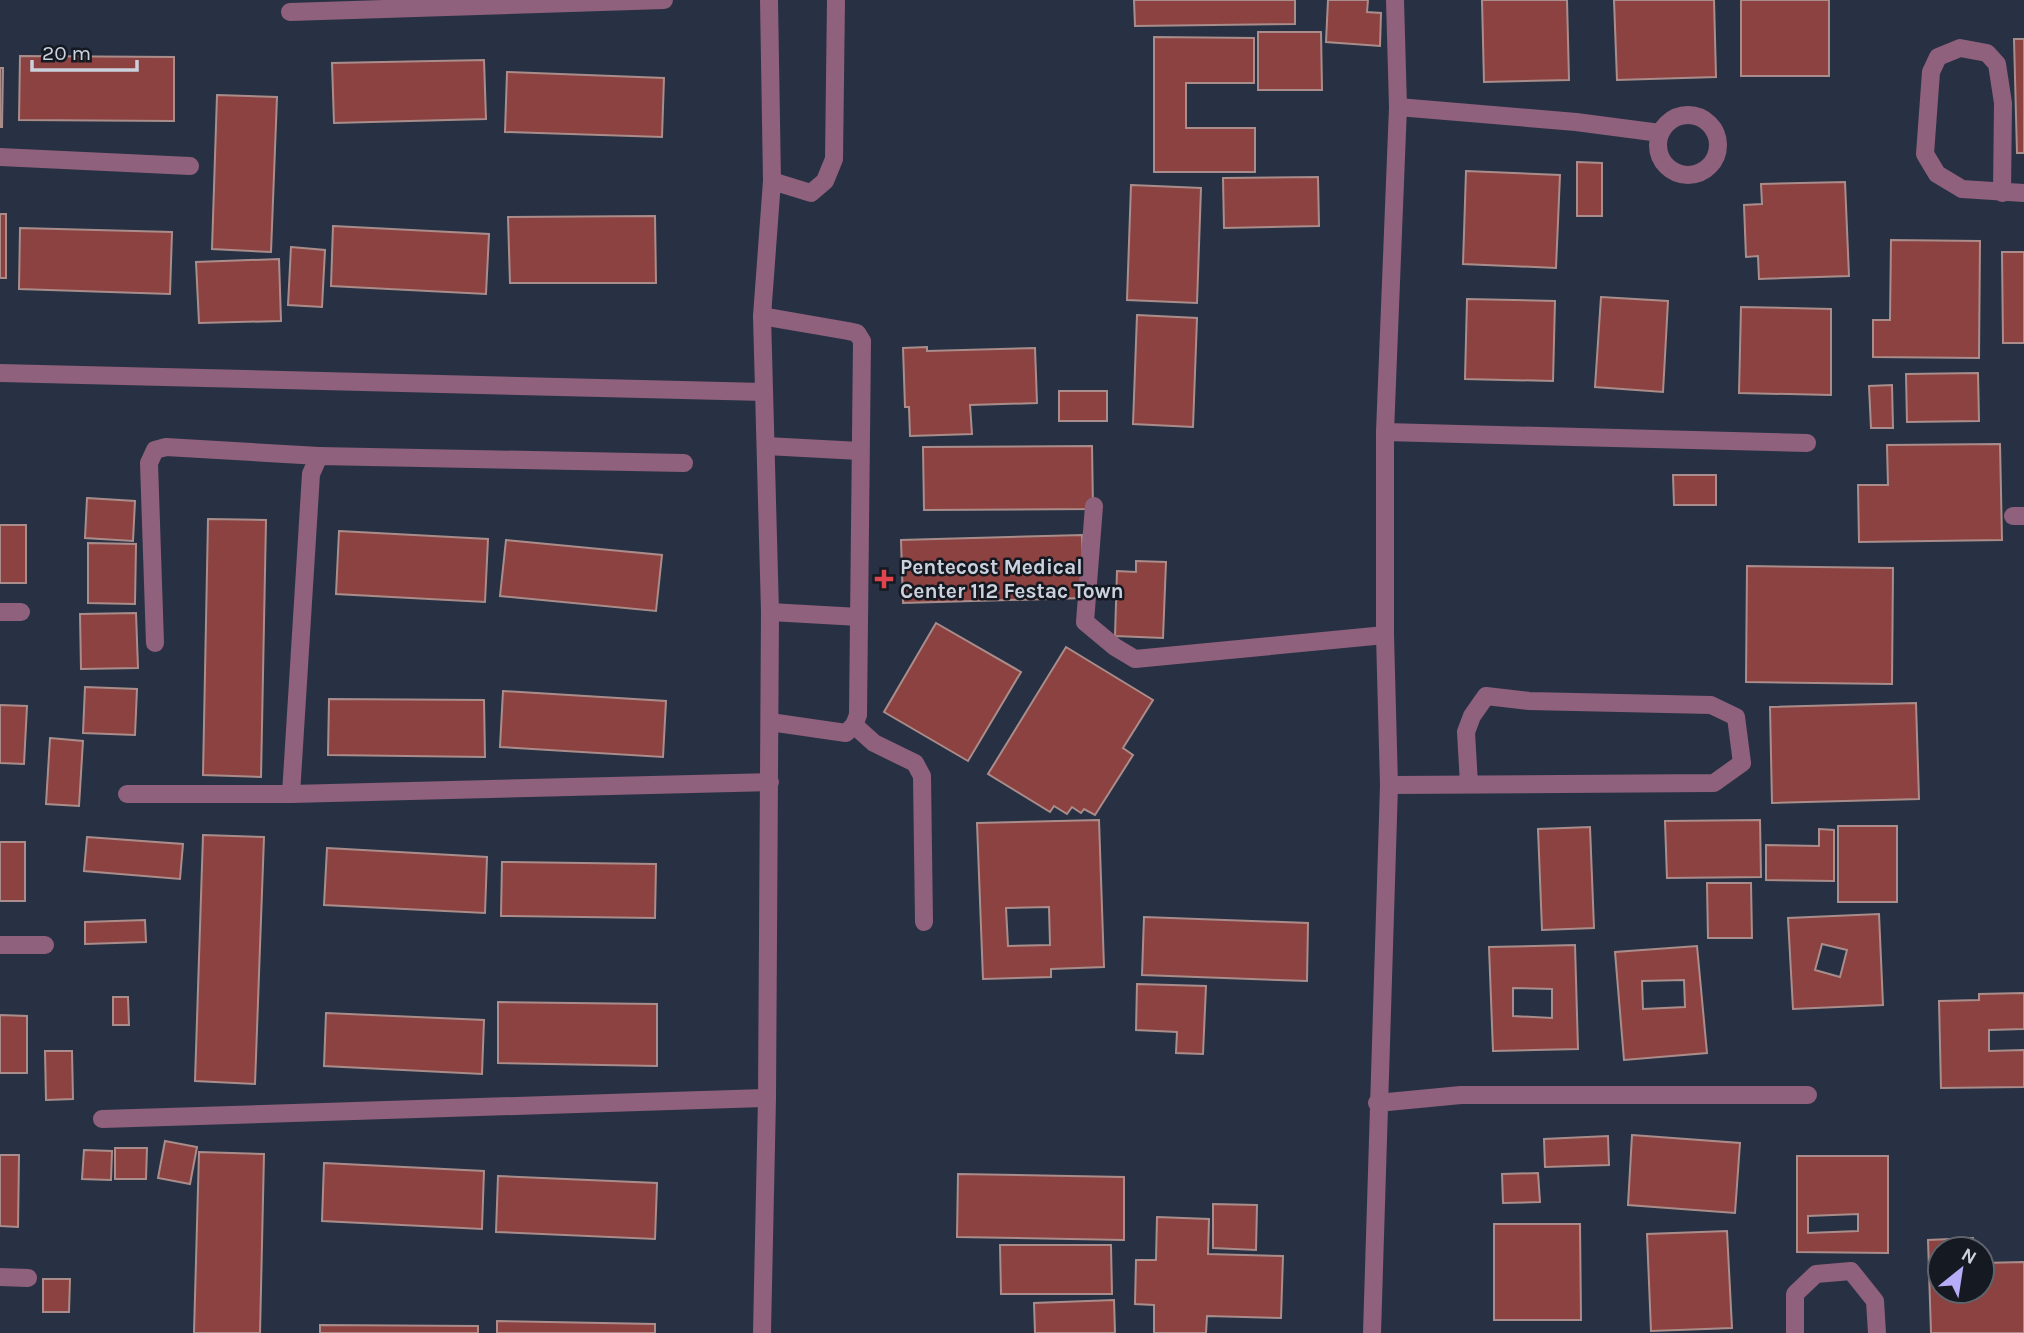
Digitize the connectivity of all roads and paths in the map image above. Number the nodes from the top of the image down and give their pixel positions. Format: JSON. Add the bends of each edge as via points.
{"nodes":[{"id":1,"x":664,"y":0,"type":"edge"},
{"id":2,"x":769,"y":0,"type":"edge"},
{"id":3,"x":836,"y":0,"type":"edge"},
{"id":4,"x":1395,"y":0,"type":"edge"},
{"id":5,"x":290,"y":12,"type":"dead end"},
{"id":6,"x":1398,"y":107,"type":"junction"},
{"id":7,"x":1660,"y":133,"type":"dead end"},
{"id":8,"x":0,"y":157,"type":"edge"},
{"id":9,"x":190,"y":166,"type":"dead end"},
{"id":10,"x":772,"y":181,"type":"junction"},
{"id":11,"x":2024,"y":193,"type":"edge"},
{"id":12,"x":2002,"y":194,"type":"junction"},
{"id":13,"x":762,"y":316,"type":"junction"},
{"id":14,"x":0,"y":373,"type":"edge"},
{"id":15,"x":764,"y":392,"type":"junction"},
{"id":16,"x":1385,"y":432,"type":"junction"},
{"id":17,"x":1807,"y":443,"type":"dead end"},
{"id":18,"x":766,"y":446,"type":"junction"},
{"id":19,"x":860,"y":451,"type":"junction"},
{"id":20,"x":320,"y":456,"type":"junction"},
{"id":21,"x":684,"y":463,"type":"dead end"},
{"id":22,"x":1094,"y":506,"type":"dead end"},
{"id":23,"x":0,"y":612,"type":"edge"},
{"id":24,"x":21,"y":612,"type":"dead end"},
{"id":25,"x":771,"y":612,"type":"junction"},
{"id":26,"x":859,"y":617,"type":"junction"},
{"id":27,"x":1385,"y":635,"type":"junction"},
{"id":28,"x":155,"y":643,"type":"dead end"},
{"id":29,"x":770,"y":722,"type":"junction"},
{"id":30,"x":854,"y":725,"type":"junction"},
{"id":31,"x":770,"y":782,"type":"junction"},
{"id":32,"x":1469,"y":784,"type":"junction"},
{"id":33,"x":1389,"y":785,"type":"junction"},
{"id":34,"x":127,"y":794,"type":"dead end"},
{"id":35,"x":291,"y":794,"type":"junction"},
{"id":36,"x":924,"y":922,"type":"dead end"},
{"id":37,"x":0,"y":945,"type":"edge"},
{"id":38,"x":45,"y":945,"type":"dead end"},
{"id":39,"x":1808,"y":1095,"type":"dead end"},
{"id":40,"x":767,"y":1098,"type":"junction"},
{"id":41,"x":1377,"y":1103,"type":"junction"},
{"id":42,"x":102,"y":1119,"type":"dead end"},
{"id":43,"x":0,"y":1277,"type":"edge"},
{"id":44,"x":28,"y":1278,"type":"dead end"},
{"id":45,"x":762,"y":1333,"type":"edge"},
{"id":46,"x":1372,"y":1333,"type":"edge"},
{"id":47,"x":1795,"y":1333,"type":"edge"},
{"id":48,"x":1877,"y":1333,"type":"edge"}],
"edges":[{"from":1,"to":5,"type":"street"},
{"from":2,"to":10,"type":"street"},
{"from":3,"to":10,"type":"street","via":[[834,159],[825,181],[811,193]]},
{"from":4,"to":6,"type":"street"},
{"from":6,"to":7,"type":"street"},
{"from":6,"to":16,"type":"street"},
{"from":8,"to":9,"type":"street"},
{"from":10,"to":13,"type":"street"},
{"from":11,"to":12,"type":"street"},
{"from":12,"to":12,"type":"street","via":[[1962,189],[1937,174],[1925,154],[1931,72],[1938,57],[1960,48],[1987,53],[1997,64],[2003,103]]},
{"from":13,"to":15,"type":"street"},
{"from":13,"to":19,"type":"street","via":[[857,333],[862,341]]},
{"from":14,"to":15,"type":"street"},
{"from":15,"to":18,"type":"street"},
{"from":16,"to":17,"type":"street"},
{"from":16,"to":27,"type":"street"},
{"from":18,"to":19,"type":"street"},
{"from":18,"to":25,"type":"street"},
{"from":19,"to":26,"type":"street"},
{"from":20,"to":21,"type":"street"},
{"from":20,"to":28,"type":"street","via":[[155,450],[149,463]]},
{"from":20,"to":35,"type":"street","via":[[311,474]]},
{"from":22,"to":27,"type":"street","via":[[1085,622],[1135,659]]},
{"from":23,"to":24,"type":"street"},
{"from":25,"to":26,"type":"street"},
{"from":25,"to":29,"type":"street"},
{"from":26,"to":30,"type":"street","via":[[858,715]]},
{"from":27,"to":33,"type":"street"},
{"from":29,"to":30,"type":"street","via":[[846,733]]},
{"from":29,"to":31,"type":"street"},
{"from":30,"to":36,"type":"street","via":[[874,743],[915,763],[922,776]]},
{"from":31,"to":35,"type":"street"},
{"from":31,"to":40,"type":"street"},
{"from":32,"to":32,"type":"street","via":[[1714,783],[1742,763],[1736,718],[1711,705],[1486,696],[1466,732]]},
{"from":32,"to":33,"type":"street"},
{"from":33,"to":41,"type":"street"},
{"from":34,"to":35,"type":"street"},
{"from":37,"to":38,"type":"street"},
{"from":39,"to":41,"type":"street","via":[[1461,1095]]},
{"from":40,"to":42,"type":"street"},
{"from":40,"to":45,"type":"street"},
{"from":41,"to":46,"type":"street"},
{"from":43,"to":44,"type":"street"},
{"from":47,"to":48,"type":"street","via":[[1795,1294],[1816,1274],[1851,1271],[1875,1301]]}]}
